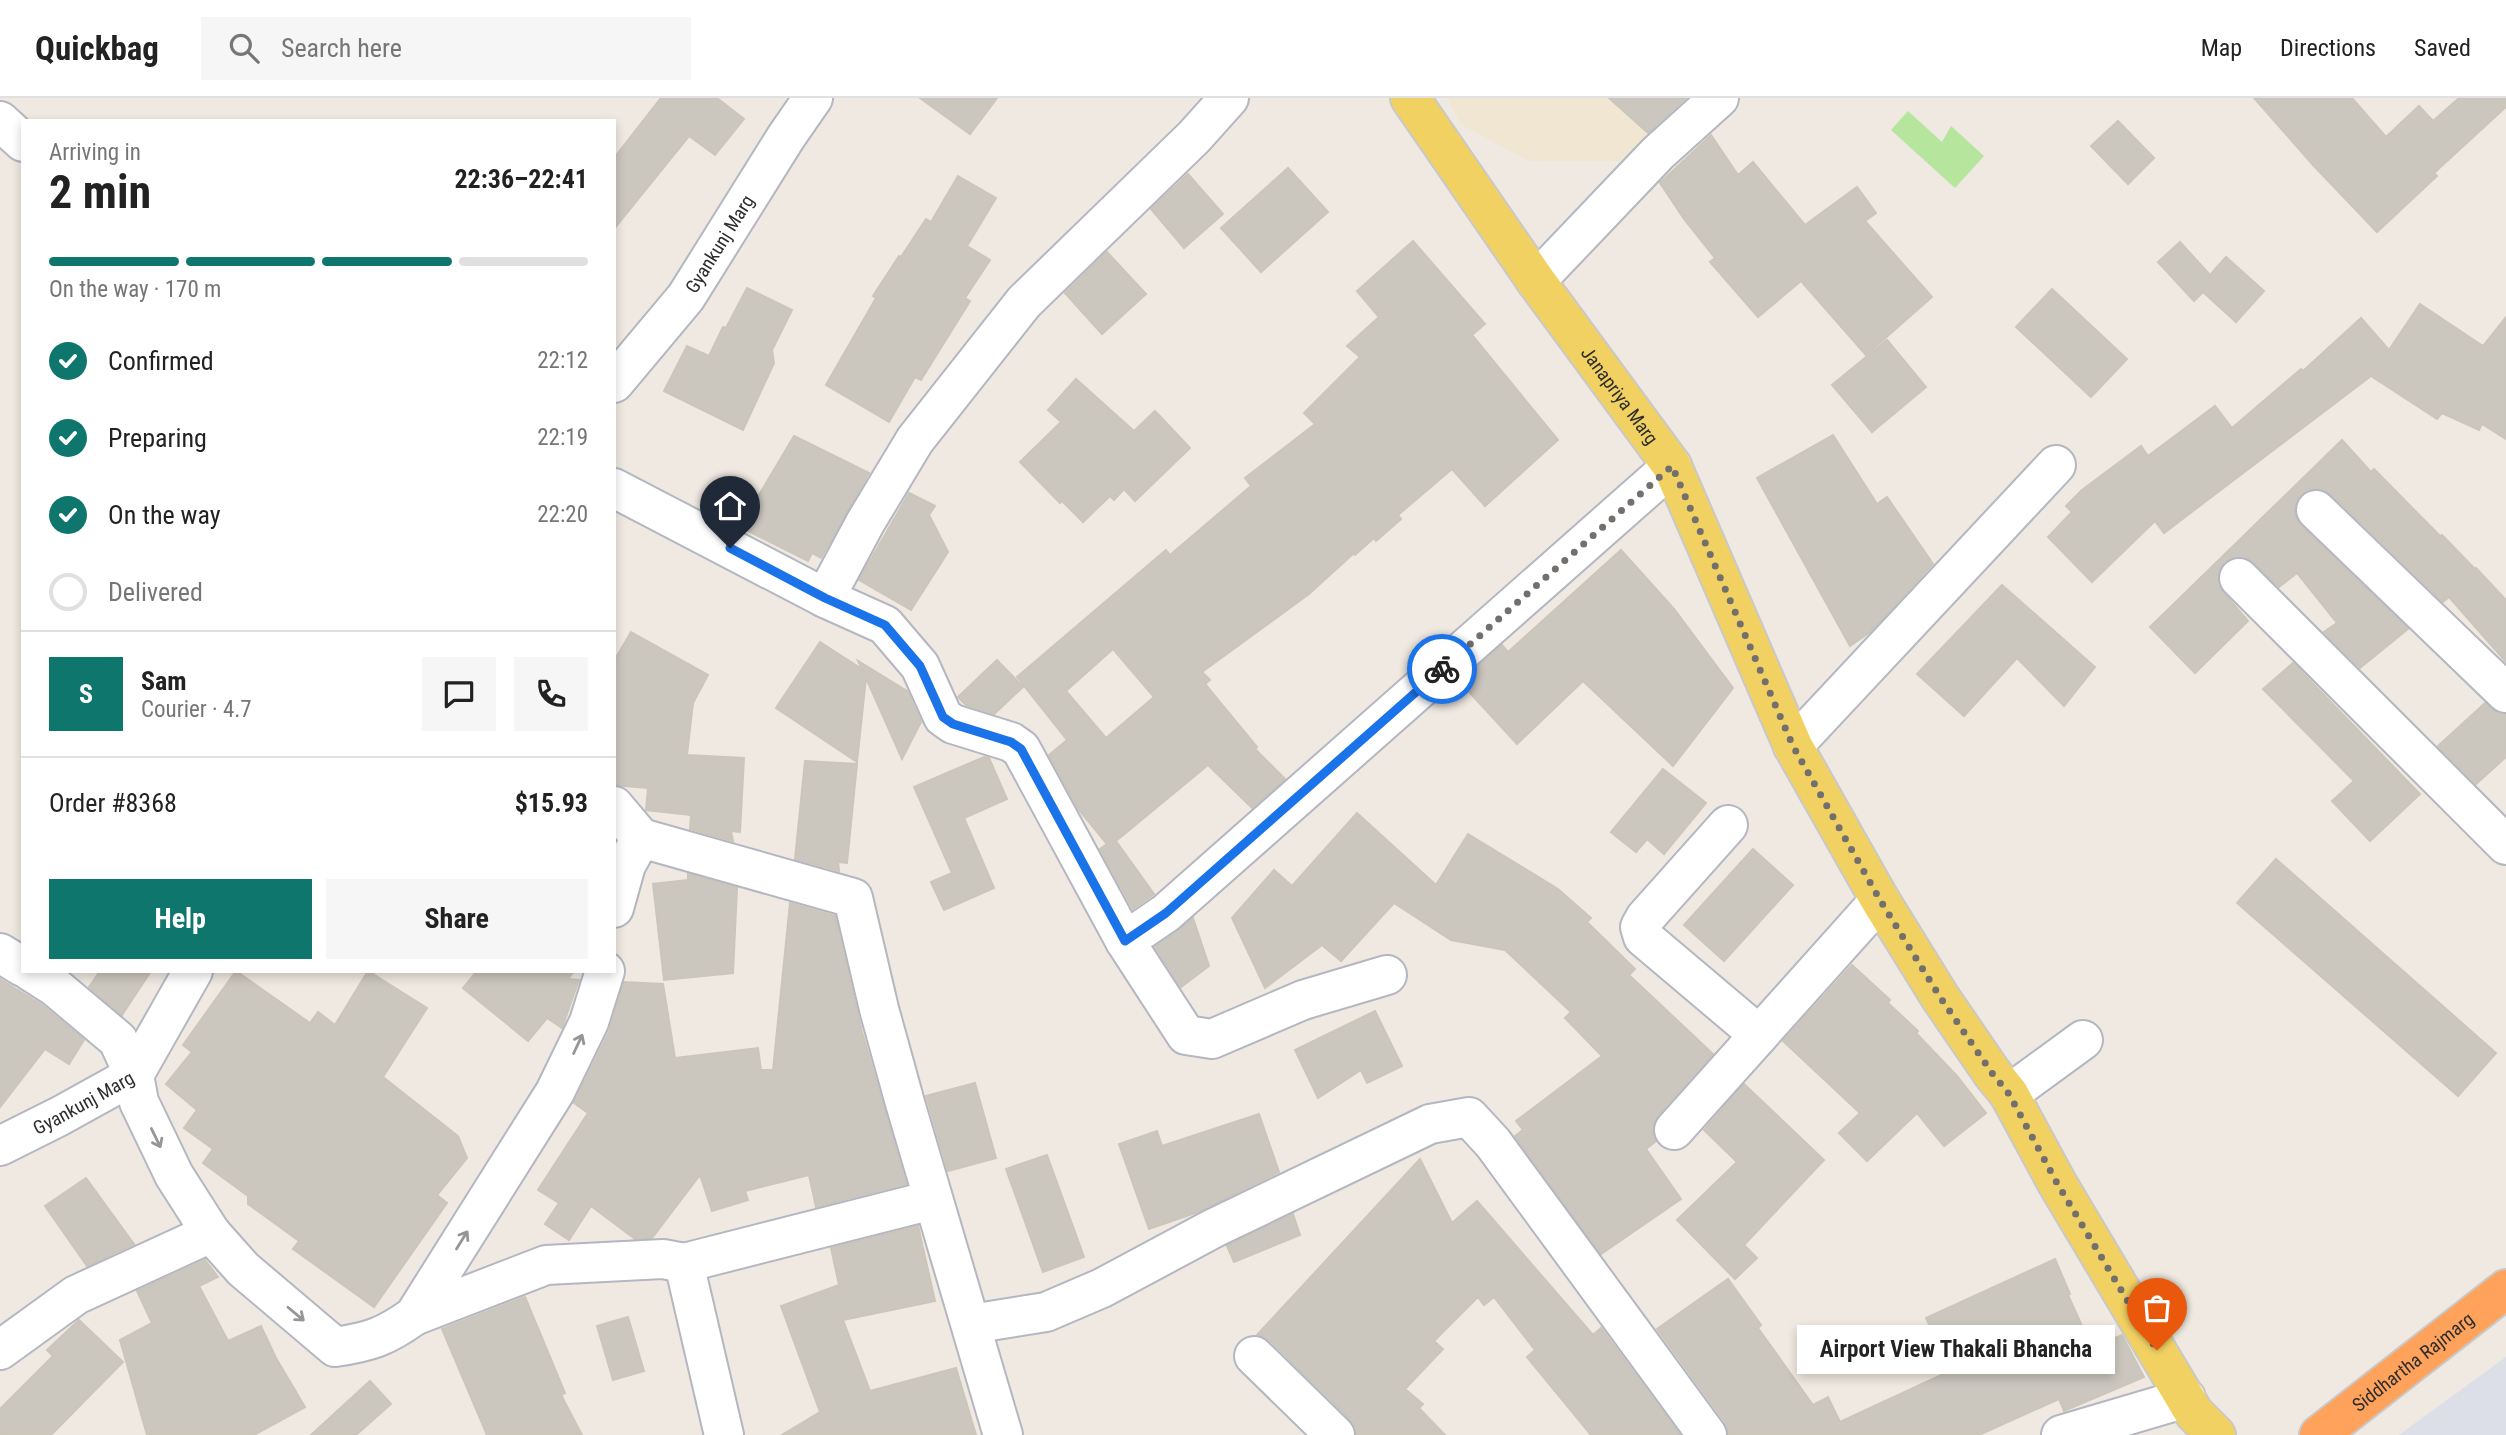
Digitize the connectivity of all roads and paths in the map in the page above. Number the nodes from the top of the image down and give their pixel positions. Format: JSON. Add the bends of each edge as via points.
{"nodes":[{"id":1,"x":813,"y":98,"type":"edge"},
{"id":2,"x":1229,"y":98,"type":"edge"},
{"id":3,"x":1410,"y":98,"type":"edge"},
{"id":4,"x":1719,"y":98,"type":"edge"},
{"id":5,"x":0,"y":121,"type":"edge"},
{"id":6,"x":21,"y":140,"type":"edge"},
{"id":7,"x":1536,"y":281,"type":"junction"},
{"id":8,"x":616,"y":381,"type":"edge"},
{"id":9,"x":2056,"y":465,"type":"dead end"},
{"id":10,"x":1672,"y":466,"type":"junction"},
{"id":11,"x":616,"y":489,"type":"edge"},
{"id":12,"x":2316,"y":510,"type":"dead end"},
{"id":13,"x":2239,"y":578,"type":"dead end"},
{"id":14,"x":825,"y":598,"type":"junction"},
{"id":15,"x":2506,"y":693,"type":"edge"},
{"id":16,"x":1793,"y":746,"type":"junction"},
{"id":17,"x":616,"y":808,"type":"edge"},
{"id":18,"x":1728,"y":825,"type":"dead end"},
{"id":19,"x":641,"y":838,"type":"junction"},
{"id":20,"x":2506,"y":845,"type":"edge"},
{"id":21,"x":1880,"y":900,"type":"junction"},
{"id":22,"x":616,"y":901,"type":"edge"},
{"id":23,"x":1125,"y":941,"type":"junction"},
{"id":24,"x":0,"y":953,"type":"edge"},
{"id":25,"x":21,"y":966,"type":"edge"},
{"id":26,"x":33,"y":973,"type":"edge"},
{"id":27,"x":193,"y":973,"type":"edge"},
{"id":28,"x":604,"y":973,"type":"edge"},
{"id":29,"x":1387,"y":975,"type":"dead end"},
{"id":30,"x":1759,"y":1035,"type":"junction"},
{"id":31,"x":2083,"y":1040,"type":"dead end"},
{"id":32,"x":134,"y":1074,"type":"junction"},
{"id":33,"x":2009,"y":1094,"type":"junction"},
{"id":34,"x":1674,"y":1130,"type":"dead end"},
{"id":35,"x":0,"y":1146,"type":"edge"},
{"id":36,"x":932,"y":1200,"type":"junction"},
{"id":37,"x":211,"y":1233,"type":"junction"},
{"id":38,"x":684,"y":1263,"type":"junction"},
{"id":39,"x":2506,"y":1289,"type":"edge"},
{"id":40,"x":414,"y":1317,"type":"junction"},
{"id":41,"x":971,"y":1324,"type":"junction"},
{"id":42,"x":0,"y":1350,"type":"edge"},
{"id":43,"x":1254,"y":1356,"type":"dead end"},
{"id":44,"x":2186,"y":1398,"type":"junction"},
{"id":45,"x":724,"y":1435,"type":"edge"},
{"id":46,"x":1003,"y":1435,"type":"edge"},
{"id":47,"x":1335,"y":1435,"type":"edge"},
{"id":48,"x":1707,"y":1435,"type":"edge"},
{"id":49,"x":2061,"y":1435,"type":"edge"},
{"id":50,"x":2216,"y":1435,"type":"edge"},
{"id":51,"x":2319,"y":1435,"type":"edge"}],
"edges":[{"from":1,"to":8,"type":"street","name":"Gyankunj Marg","via":[[686,298]]},
{"from":2,"to":14,"type":"street","via":[[1024,302],[915,440]]},
{"from":3,"to":7,"type":"main road","name":"Janapriya Marg"},
{"from":4,"to":7,"type":"street","via":[[1658,153]]},
{"from":5,"to":6,"type":"street"},
{"from":7,"to":10,"type":"main road","name":"Janapriya Marg"},
{"from":9,"to":16,"type":"street"},
{"from":10,"to":16,"type":"main road","name":"Janapriya Marg"},
{"from":10,"to":23,"type":"street","via":[[1166,913]]},
{"from":11,"to":14,"type":"street"},
{"from":12,"to":15,"type":"street"},
{"from":13,"to":20,"type":"street"},
{"from":14,"to":23,"type":"street","via":[[885,625],[920,666],[943,717],[1021,749]]},
{"from":16,"to":21,"type":"main road","name":"Janapriya Marg"},
{"from":17,"to":19,"type":"street"},
{"from":18,"to":30,"type":"street","via":[[1640,927],[1643,937]]},
{"from":19,"to":22,"type":"street","via":[[626,864]]},
{"from":19,"to":36,"type":"street","via":[[853,898]]},
{"from":21,"to":30,"type":"street"},
{"from":21,"to":33,"type":"main road","name":"Janapriya Marg","via":[[1940,997]]},
{"from":23,"to":29,"type":"street","via":[[1186,1035],[1212,1039],[1303,1000]]},
{"from":24,"to":25,"type":"street"},
{"from":26,"to":32,"type":"street","via":[[118,1040]]},
{"from":27,"to":32,"type":"street","name":"Gyankunj Marg"},
{"from":40,"to":28,"type":"street","one_way":true,"via":[[555,1092],[589,1022]]},
{"from":30,"to":34,"type":"street"},
{"from":31,"to":33,"type":"street"},
{"from":32,"to":35,"type":"street","name":"Gyankunj Marg"},
{"from":32,"to":37,"type":"street","one_way":true,"via":[[139,1102],[174,1175]]},
{"from":33,"to":44,"type":"main road","name":"Janapriya Marg"},
{"from":36,"to":38,"type":"street"},
{"from":36,"to":41,"type":"street"},
{"from":37,"to":40,"type":"street","one_way":true,"via":[[243,1269],[335,1347],[390,1333]]},
{"from":37,"to":42,"type":"street","via":[[76,1295]]},
{"from":38,"to":40,"type":"street","via":[[663,1259],[546,1265]]},
{"from":38,"to":45,"type":"street"},
{"from":39,"to":51,"type":"highway","name":"Siddhartha Rajmarg"},
{"from":41,"to":46,"type":"street"},
{"from":41,"to":48,"type":"street","via":[[1046,1312],[1430,1124],[1469,1117],[1493,1143]]},
{"from":43,"to":47,"type":"street"},
{"from":44,"to":49,"type":"street"},
{"from":44,"to":50,"type":"main road","name":"Janapriya Marg"}]}
